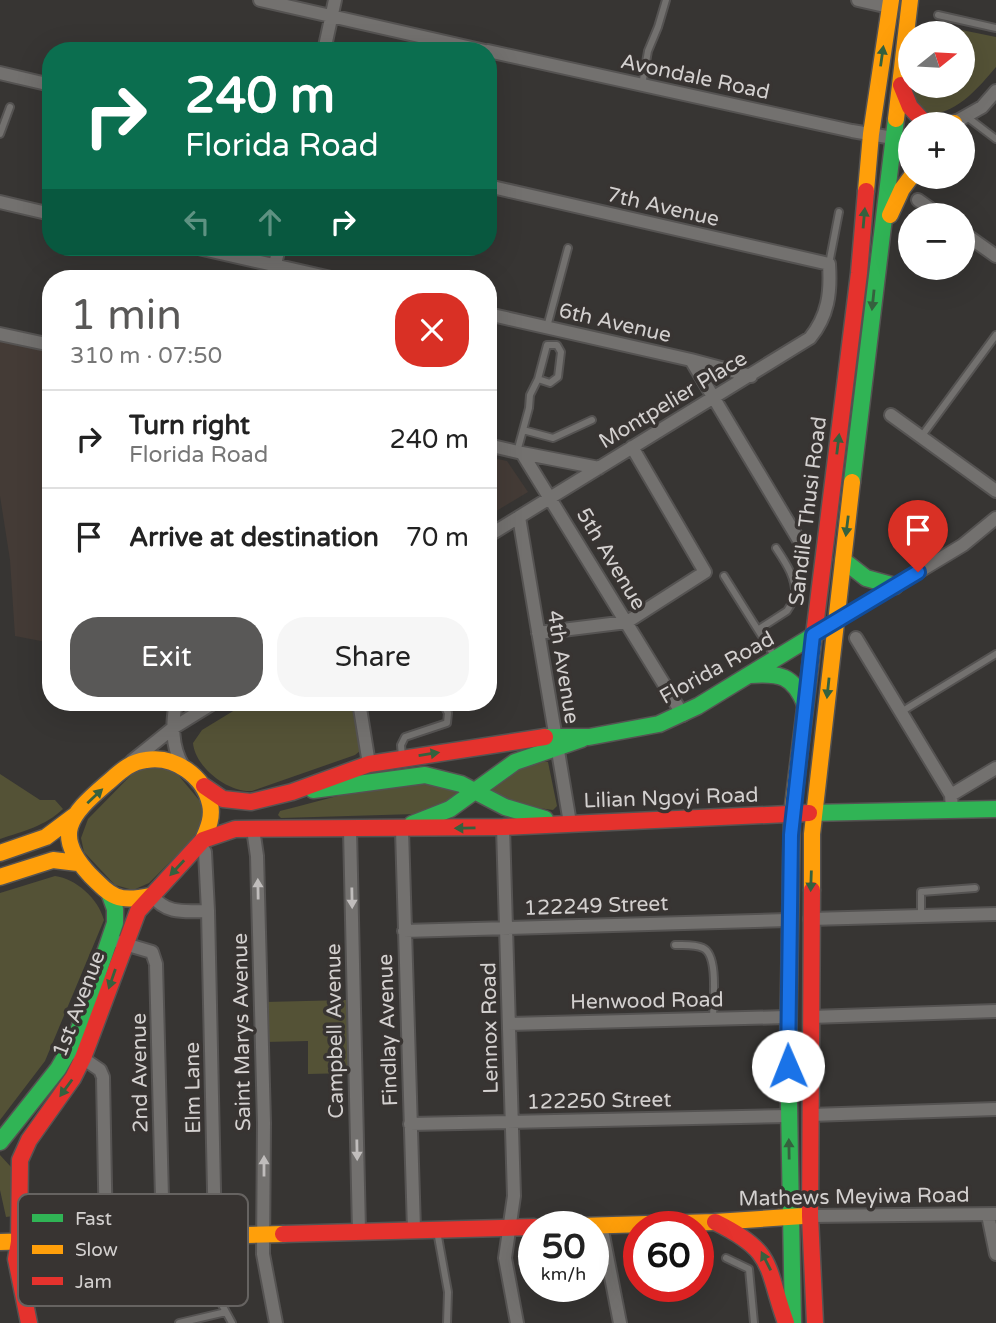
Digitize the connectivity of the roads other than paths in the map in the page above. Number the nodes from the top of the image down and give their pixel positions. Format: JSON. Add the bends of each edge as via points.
{"nodes":[{"id":1,"x":260,"y":0,"type":"edge"},
{"id":2,"x":335,"y":0,"type":"edge"},
{"id":3,"x":666,"y":0,"type":"edge"},
{"id":4,"x":858,"y":0,"type":"edge"},
{"id":5,"x":909,"y":0,"type":"edge"},
{"id":6,"x":890,"y":4,"type":"edge"},
{"id":7,"x":332,"y":15,"type":"junction"},
{"id":8,"x":938,"y":15,"type":"dead end"},
{"id":9,"x":906,"y":21,"type":"edge"},
{"id":10,"x":996,"y":28,"type":"edge"},
{"id":11,"x":326,"y":42,"type":"edge"},
{"id":12,"x":448,"y":42,"type":"edge"},
{"id":13,"x":497,"y":53,"type":"edge"},
{"id":14,"x":0,"y":73,"type":"edge"},
{"id":15,"x":42,"y":83,"type":"edge"},
{"id":16,"x":642,"y":85,"type":"junction"},
{"id":17,"x":898,"y":87,"type":"edge"},
{"id":18,"x":996,"y":90,"type":"edge"},
{"id":19,"x":10,"y":107,"type":"dead end"},
{"id":20,"x":973,"y":112,"type":"edge"},
{"id":21,"x":975,"y":130,"type":"edge"},
{"id":22,"x":0,"y":134,"type":"edge"},
{"id":23,"x":871,"y":134,"type":"junction"},
{"id":24,"x":893,"y":138,"type":"junction"},
{"id":25,"x":898,"y":138,"type":"edge"},
{"id":26,"x":996,"y":139,"type":"edge"},
{"id":27,"x":497,"y":188,"type":"edge"},
{"id":28,"x":903,"y":189,"type":"edge"},
{"id":29,"x":918,"y":200,"type":"dead end"},
{"id":30,"x":0,"y":202,"type":"edge"},
{"id":31,"x":922,"y":203,"type":"edge"},
{"id":32,"x":42,"y":212,"type":"edge"},
{"id":33,"x":839,"y":212,"type":"dead end"},
{"id":34,"x":975,"y":241,"type":"edge"},
{"id":35,"x":568,"y":248,"type":"dead end"},
{"id":36,"x":878,"y":254,"type":"junction"},
{"id":37,"x":222,"y":256,"type":"edge"},
{"id":38,"x":996,"y":256,"type":"edge"},
{"id":39,"x":829,"y":264,"type":"junction"},
{"id":40,"x":267,"y":270,"type":"edge"},
{"id":41,"x":497,"y":316,"type":"edge"},
{"id":42,"x":547,"y":328,"type":"junction"},
{"id":43,"x":0,"y":334,"type":"edge"},
{"id":44,"x":996,"y":335,"type":"edge"},
{"id":45,"x":42,"y":343,"type":"edge"},
{"id":46,"x":691,"y":360,"type":"junction"},
{"id":47,"x":751,"y":376,"type":"junction"},
{"id":48,"x":538,"y":379,"type":"junction"},
{"id":49,"x":713,"y":398,"type":"junction"},
{"id":50,"x":891,"y":415,"type":"dead end"},
{"id":51,"x":592,"y":420,"type":"dead end"},
{"id":52,"x":523,"y":430,"type":"junction"},
{"id":53,"x":921,"y":437,"type":"junction"},
{"id":54,"x":497,"y":447,"type":"edge"},
{"id":55,"x":632,"y":447,"type":"junction"},
{"id":56,"x":519,"y":452,"type":"junction"},
{"id":57,"x":599,"y":468,"type":"junction"},
{"id":58,"x":996,"y":491,"type":"edge"},
{"id":59,"x":551,"y":498,"type":"junction"},
{"id":60,"x":519,"y":517,"type":"junction"},
{"id":61,"x":996,"y":519,"type":"edge"},
{"id":62,"x":497,"y":530,"type":"edge"},
{"id":63,"x":800,"y":542,"type":"dead end"},
{"id":64,"x":776,"y":548,"type":"dead end"},
{"id":65,"x":843,"y":560,"type":"junction"},
{"id":66,"x":724,"y":576,"type":"dead end"},
{"id":67,"x":895,"y":586,"type":"junction"},
{"id":68,"x":836,"y":621,"type":"junction"},
{"id":69,"x":627,"y":622,"type":"junction"},
{"id":70,"x":758,"y":629,"type":"junction"},
{"id":71,"x":538,"y":633,"type":"junction"},
{"id":72,"x":813,"y":635,"type":"junction"},
{"id":73,"x":856,"y":638,"type":"dead end"},
{"id":74,"x":996,"y":654,"type":"edge"},
{"id":75,"x":776,"y":659,"type":"junction"},
{"id":76,"x":750,"y":675,"type":"junction"},
{"id":77,"x":805,"y":705,"type":"junction"},
{"id":78,"x":175,"y":711,"type":"edge"},
{"id":79,"x":200,"y":711,"type":"edge"},
{"id":80,"x":360,"y":711,"type":"edge"},
{"id":81,"x":447,"y":711,"type":"edge"},
{"id":82,"x":901,"y":712,"type":"junction"},
{"id":83,"x":683,"y":715,"type":"junction"},
{"id":84,"x":173,"y":728,"type":"junction"},
{"id":85,"x":556,"y":742,"type":"junction"},
{"id":86,"x":403,"y":759,"type":"junction"},
{"id":87,"x":130,"y":764,"type":"junction"},
{"id":88,"x":369,"y":764,"type":"junction"},
{"id":89,"x":183,"y":766,"type":"junction"},
{"id":90,"x":996,"y":768,"type":"edge"},
{"id":91,"x":198,"y":781,"type":"junction"},
{"id":92,"x":474,"y":791,"type":"junction"},
{"id":93,"x":292,"y":792,"type":"junction"},
{"id":94,"x":951,"y":802,"type":"junction"},
{"id":95,"x":996,"y":809,"type":"edge"},
{"id":96,"x":814,"y":813,"type":"junction"},
{"id":97,"x":792,"y":814,"type":"junction"},
{"id":98,"x":74,"y":815,"type":"junction"},
{"id":99,"x":564,"y":823,"type":"junction"},
{"id":100,"x":503,"y":827,"type":"junction"},
{"id":101,"x":253,"y":829,"type":"junction"},
{"id":102,"x":350,"y":830,"type":"junction"},
{"id":103,"x":397,"y":830,"type":"junction"},
{"id":104,"x":202,"y":842,"type":"junction"},
{"id":105,"x":0,"y":853,"type":"edge"},
{"id":106,"x":78,"y":863,"type":"junction"},
{"id":107,"x":0,"y":877,"type":"edge"},
{"id":108,"x":975,"y":888,"type":"dead end"},
{"id":109,"x":110,"y":895,"type":"junction"},
{"id":110,"x":151,"y":895,"type":"junction"},
{"id":111,"x":208,"y":911,"type":"junction"},
{"id":112,"x":996,"y":914,"type":"edge"},
{"id":113,"x":921,"y":917,"type":"junction"},
{"id":114,"x":810,"y":919,"type":"junction"},
{"id":115,"x":788,"y":920,"type":"junction"},
{"id":116,"x":506,"y":928,"type":"junction"},
{"id":117,"x":404,"y":931,"type":"junction"},
{"id":118,"x":118,"y":942,"type":"junction"},
{"id":119,"x":675,"y":945,"type":"dead end"},
{"id":120,"x":996,"y":1011,"type":"edge"},
{"id":121,"x":787,"y":1017,"type":"junction"},
{"id":122,"x":810,"y":1017,"type":"junction"},
{"id":123,"x":713,"y":1019,"type":"junction"},
{"id":124,"x":509,"y":1024,"type":"junction"},
{"id":125,"x":76,"y":1054,"type":"junction"},
{"id":126,"x":996,"y":1109,"type":"edge"},
{"id":127,"x":810,"y":1115,"type":"junction"},
{"id":128,"x":789,"y":1116,"type":"junction"},
{"id":129,"x":512,"y":1122,"type":"junction"},
{"id":130,"x":410,"y":1124,"type":"junction"},
{"id":131,"x":0,"y":1142,"type":"edge"},
{"id":132,"x":0,"y":1148,"type":"edge"},
{"id":133,"x":20,"y":1160,"type":"junction"},
{"id":134,"x":106,"y":1194,"type":"edge"},
{"id":135,"x":162,"y":1194,"type":"edge"},
{"id":136,"x":214,"y":1194,"type":"edge"},
{"id":137,"x":992,"y":1214,"type":"edge"},
{"id":138,"x":810,"y":1216,"type":"junction"},
{"id":139,"x":790,"y":1217,"type":"junction"},
{"id":140,"x":716,"y":1222,"type":"junction"},
{"id":141,"x":0,"y":1225,"type":"edge"},
{"id":142,"x":609,"y":1225,"type":"edge"},
{"id":143,"x":510,"y":1228,"type":"junction"},
{"id":144,"x":518,"y":1228,"type":"edge"},
{"id":145,"x":437,"y":1229,"type":"junction"},
{"id":146,"x":414,"y":1230,"type":"junction"},
{"id":147,"x":359,"y":1231,"type":"junction"},
{"id":148,"x":265,"y":1234,"type":"junction"},
{"id":149,"x":248,"y":1235,"type":"edge"},
{"id":150,"x":8,"y":1242,"type":"edge"},
{"id":151,"x":996,"y":1254,"type":"edge"},
{"id":152,"x":726,"y":1258,"type":"dead end"},
{"id":153,"x":18,"y":1269,"type":"edge"},
{"id":154,"x":609,"y":1269,"type":"edge"},
{"id":155,"x":224,"y":1306,"type":"edge"},
{"id":156,"x":226,"y":1312,"type":"junction"},
{"id":157,"x":179,"y":1323,"type":"edge"},
{"id":158,"x":232,"y":1323,"type":"edge"},
{"id":159,"x":276,"y":1323,"type":"edge"},
{"id":160,"x":447,"y":1323,"type":"edge"},
{"id":161,"x":517,"y":1323,"type":"edge"},
{"id":162,"x":620,"y":1323,"type":"edge"},
{"id":163,"x":754,"y":1323,"type":"edge"},
{"id":164,"x":786,"y":1323,"type":"edge"},
{"id":165,"x":793,"y":1323,"type":"edge"},
{"id":166,"x":814,"y":1323,"type":"edge"}],
"edges":[{"from":1,"to":7,"type":"street","name":"Avondale Road"},
{"from":2,"to":7,"type":"street"},
{"from":3,"to":16,"type":"lane"},
{"from":4,"to":6,"type":"street"},
{"from":5,"to":9,"type":"main road","name":"Sandile Thusi Road"},
{"from":23,"to":6,"type":"main road","name":"Sandile Thusi Road","one_way":true},
{"from":7,"to":11,"type":"street"},
{"from":7,"to":12,"type":"street","name":"Avondale Road"},
{"from":8,"to":10,"type":"lane"},
{"from":13,"to":16,"type":"street","name":"Avondale Road"},
{"from":14,"to":15,"type":"street"},
{"from":16,"to":23,"type":"street","name":"Avondale Road"},
{"from":17,"to":24,"type":"main road","name":"Sandile Thusi Road"},
{"from":18,"to":20,"type":"street"},
{"from":19,"to":22,"type":"lane"},
{"from":21,"to":26,"type":"lane"},
{"from":23,"to":24,"type":"street","name":"Avondale Road"},
{"from":72,"to":23,"type":"main road","name":"Sandile Thusi Road","one_way":true,"via":[[857,287]]},
{"from":24,"to":25,"type":"street","name":"Avondale Road"},
{"from":24,"to":36,"type":"main road","name":"Sandile Thusi Road"},
{"from":27,"to":39,"type":"street","name":"7th Avenue"},
{"from":28,"to":36,"type":"main road","via":[[892,207]]},
{"from":29,"to":31,"type":"street"},
{"from":30,"to":32,"type":"street"},
{"from":33,"to":39,"type":"lane"},
{"from":34,"to":38,"type":"street"},
{"from":35,"to":42,"type":"lane"},
{"from":36,"to":65,"type":"main road","name":"Sandile Thusi Road","one_way":true},
{"from":37,"to":40,"type":"street"},
{"from":39,"to":47,"type":"street","name":"Montpelier Place","via":[[829,300],[820,327],[803,344]]},
{"from":41,"to":42,"type":"street","name":"6th Avenue"},
{"from":42,"to":46,"type":"street","name":"6th Avenue"},
{"from":43,"to":45,"type":"street"},
{"from":44,"to":53,"type":"lane"},
{"from":46,"to":47,"type":"street"},
{"from":46,"to":49,"type":"street","name":"6th Avenue"},
{"from":47,"to":49,"type":"street","name":"Montpelier Place"},
{"from":48,"to":48,"type":"lane","via":[[547,345],[557,345],[561,352],[558,377],[550,383]]},
{"from":48,"to":52,"type":"lane"},
{"from":49,"to":55,"type":"street","name":"Montpelier Place"},
{"from":49,"to":63,"type":"street","name":"6th Avenue"},
{"from":50,"to":53,"type":"street"},
{"from":51,"to":52,"type":"lane","via":[[552,438]]},
{"from":52,"to":56,"type":"lane"},
{"from":53,"to":58,"type":"street"},
{"from":54,"to":56,"type":"street"},
{"from":55,"to":57,"type":"street","name":"Montpelier Place"},
{"from":55,"to":69,"type":"street","via":[[705,571]]},
{"from":56,"to":57,"type":"street"},
{"from":56,"to":59,"type":"street","name":"5th Avenue"},
{"from":57,"to":59,"type":"street","name":"Montpelier Place"},
{"from":59,"to":60,"type":"street","name":"Montpelier Place"},
{"from":59,"to":69,"type":"street","name":"5th Avenue"},
{"from":60,"to":62,"type":"street","name":"Montpelier Place"},
{"from":60,"to":71,"type":"street","name":"4th Avenue"},
{"from":61,"to":67,"type":"street","name":"Florida Road"},
{"from":64,"to":70,"type":"lane","via":[[791,573],[796,598],[787,611]]},
{"from":65,"to":67,"type":"main road","via":[[870,581]]},
{"from":65,"to":68,"type":"main road","name":"Sandile Thusi Road"},
{"from":66,"to":70,"type":"lane"},
{"from":67,"to":68,"type":"street","name":"Florida Road"},
{"from":68,"to":72,"type":"main road","name":"Florida Road"},
{"from":68,"to":96,"type":"main road","name":"Sandile Thusi Road","one_way":true},
{"from":69,"to":71,"type":"street"},
{"from":69,"to":83,"type":"street","name":"5th Avenue"},
{"from":70,"to":75,"type":"lane"},
{"from":71,"to":85,"type":"street","name":"4th Avenue"},
{"from":72,"to":75,"type":"main road","name":"Florida Road"},
{"from":72,"to":77,"type":"main road","name":"Sandile Thusi Road"},
{"from":73,"to":82,"type":"street"},
{"from":74,"to":82,"type":"lane"},
{"from":75,"to":76,"type":"main road","name":"Florida Road"},
{"from":76,"to":77,"type":"main road","via":[[787,677]]},
{"from":76,"to":83,"type":"main road","name":"Florida Road"},
{"from":77,"to":97,"type":"main road","name":"Sandile Thusi Road"},
{"from":78,"to":84,"type":"street"},
{"from":79,"to":84,"type":"street"},
{"from":80,"to":88,"type":"street"},
{"from":81,"to":86,"type":"lane","via":[[447,723],[405,737]]},
{"from":82,"to":94,"type":"street"},
{"from":83,"to":85,"type":"main road","name":"Florida Road","via":[[659,724]]},
{"from":84,"to":87,"type":"street"},
{"from":84,"to":89,"type":"street"},
{"from":86,"to":85,"type":"main road","name":"Florida Road","one_way":true},
{"from":85,"to":92,"type":"main road","name":"Florida Road","via":[[515,762]]},
{"from":85,"to":99,"type":"street","name":"4th Avenue"},
{"from":86,"to":88,"type":"main road","name":"Florida Road"},
{"from":87,"to":89,"type":"main road","via":[[156,757]]},
{"from":98,"to":87,"type":"main road","one_way":true},
{"from":88,"to":93,"type":"main road","name":"Florida Road"},
{"from":89,"to":91,"type":"main road"},
{"from":90,"to":94,"type":"street"},
{"from":91,"to":93,"type":"main road","name":"Florida Road","via":[[223,799],[239,802]]},
{"from":91,"to":104,"type":"main road","via":[[212,814]]},
{"from":92,"to":93,"type":"main road","name":"Lilian Ngoyi Road","via":[[425,775]]},
{"from":92,"to":99,"type":"main road","name":"Lilian Ngoyi Road","via":[[505,807]]},
{"from":92,"to":103,"type":"main road","name":"Florida Road","via":[[450,809]]},
{"from":94,"to":95,"type":"main road","name":"Lilian Ngoyi Road"},
{"from":94,"to":96,"type":"main road","name":"Lilian Ngoyi Road"},
{"from":96,"to":97,"type":"main road","name":"Lilian Ngoyi Road"},
{"from":96,"to":114,"type":"main road","name":"Sandile Thusi Road","one_way":true},
{"from":97,"to":99,"type":"main road","name":"Lilian Ngoyi Road"},
{"from":97,"to":115,"type":"main road","name":"Sandile Thusi Road"},
{"from":98,"to":105,"type":"main road","via":[[46,838]]},
{"from":98,"to":106,"type":"main road","via":[[69,835]]},
{"from":99,"to":100,"type":"main road","name":"Lilian Ngoyi Road"},
{"from":100,"to":103,"type":"main road","name":"Lilian Ngoyi Road","one_way":true},
{"from":100,"to":116,"type":"street","name":"Lennox Road"},
{"from":101,"to":102,"type":"main road","name":"Lilian Ngoyi Road"},
{"from":101,"to":104,"type":"main road","name":"Lilian Ngoyi Road","via":[[227,831]]},
{"from":148,"to":101,"type":"street","name":"Saint Marys Avenue","one_way":true},
{"from":102,"to":103,"type":"main road","name":"Lilian Ngoyi Road"},
{"from":102,"to":147,"type":"street","name":"Campbell Avenue","one_way":true},
{"from":103,"to":117,"type":"street","name":"Findlay Avenue"},
{"from":104,"to":110,"type":"main road","one_way":true},
{"from":104,"to":111,"type":"street","name":"Elm Lane"},
{"from":106,"to":107,"type":"main road","via":[[52,860]]},
{"from":106,"to":109,"type":"main road"},
{"from":108,"to":113,"type":"lane","via":[[921,892]]},
{"from":109,"to":110,"type":"main road","via":[[131,900]]},
{"from":109,"to":118,"type":"main road","name":"1st Avenue"},
{"from":110,"to":111,"type":"street","via":[[170,910]]},
{"from":110,"to":118,"type":"main road","name":"1st Avenue"},
{"from":111,"to":136,"type":"street","name":"Elm Lane"},
{"from":112,"to":113,"type":"street"},
{"from":113,"to":114,"type":"street"},
{"from":114,"to":122,"type":"main road","name":"Sandile Thusi Road"},
{"from":115,"to":116,"type":"street","name":"122249 Street"},
{"from":115,"to":121,"type":"main road","name":"Sandile Thusi Road"},
{"from":116,"to":117,"type":"street","name":"122249 Street"},
{"from":116,"to":124,"type":"street","name":"Lennox Road"},
{"from":117,"to":130,"type":"street","name":"Findlay Avenue"},
{"from":118,"to":125,"type":"main road","name":"1st Avenue","via":[[81,1024]]},
{"from":118,"to":135,"type":"street","name":"2nd Avenue","via":[[152,952],[156,964]]},
{"from":119,"to":123,"type":"lane","via":[[702,947],[711,956]]},
{"from":120,"to":122,"type":"street"},
{"from":121,"to":123,"type":"street","name":"Henwood Road"},
{"from":121,"to":128,"type":"main road","name":"Sandile Thusi Road"},
{"from":122,"to":127,"type":"main road","name":"Sandile Thusi Road"},
{"from":123,"to":124,"type":"street","name":"Henwood Road"},
{"from":124,"to":129,"type":"street","name":"Lennox Road"},
{"from":125,"to":131,"type":"main road","name":"1st Avenue","via":[[58,1069]]},
{"from":125,"to":133,"type":"main road","name":"1st Avenue","one_way":true,"via":[[73,1078]]},
{"from":125,"to":134,"type":"street","via":[[103,1077]]},
{"from":126,"to":127,"type":"street"},
{"from":127,"to":138,"type":"main road","name":"Sandile Thusi Road"},
{"from":128,"to":129,"type":"street","name":"122250 Street"},
{"from":139,"to":128,"type":"main road","name":"Sandile Thusi Road","one_way":true},
{"from":129,"to":130,"type":"street","name":"122250 Street"},
{"from":129,"to":143,"type":"street","name":"Lennox Road"},
{"from":130,"to":146,"type":"street","name":"Findlay Avenue"},
{"from":132,"to":133,"type":"main road"},
{"from":133,"to":150,"type":"main road","name":"1st Avenue"},
{"from":137,"to":138,"type":"street","name":"Mathews Meyiwa Road"},
{"from":137,"to":151,"type":"street"},
{"from":138,"to":139,"type":"main road","name":"Mathews Meyiwa Road"},
{"from":138,"to":166,"type":"main road","name":"Sandile Thusi Road"},
{"from":139,"to":140,"type":"main road","name":"Mathews Meyiwa Road"},
{"from":139,"to":165,"type":"main road","name":"Sandile Thusi Road"},
{"from":140,"to":142,"type":"main road","name":"Mathews Meyiwa Road"},
{"from":164,"to":140,"type":"main road","one_way":true,"via":[[762,1252],[740,1233]]},
{"from":141,"to":150,"type":"main road"},
{"from":143,"to":144,"type":"main road"},
{"from":143,"to":145,"type":"main road"},
{"from":143,"to":161,"type":"street","name":"Lennox Road","via":[[505,1258]]},
{"from":145,"to":146,"type":"main road"},
{"from":145,"to":160,"type":"lane","via":[[448,1292]]},
{"from":146,"to":147,"type":"main road"},
{"from":147,"to":148,"type":"main road"},
{"from":148,"to":149,"type":"main road"},
{"from":148,"to":159,"type":"street","name":"Saint Marys Avenue","via":[[263,1254]]},
{"from":150,"to":153,"type":"main road"},
{"from":152,"to":163,"type":"lane","via":[[749,1269]]},
{"from":154,"to":162,"type":"street"},
{"from":155,"to":156,"type":"lane","name":"Elm Lane"},
{"from":156,"to":157,"type":"lane"},
{"from":156,"to":158,"type":"lane","name":"Elm Lane"}]}
